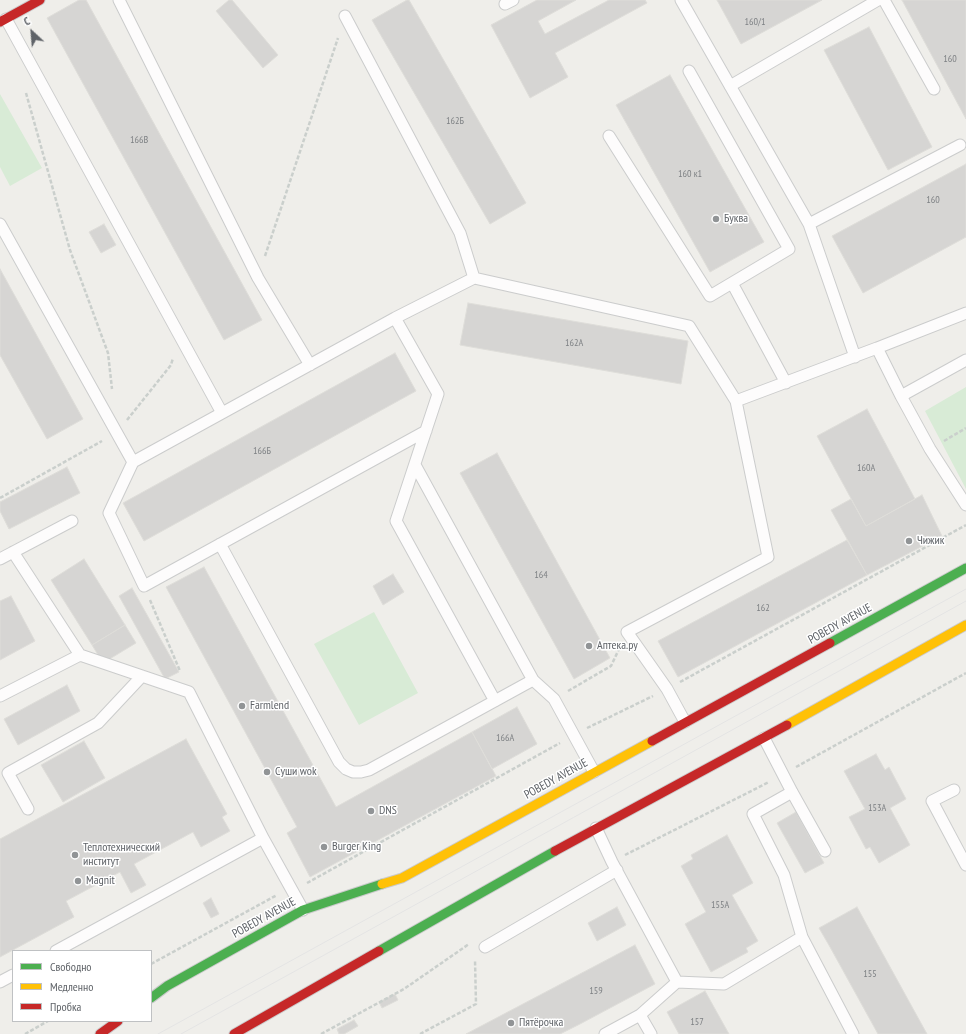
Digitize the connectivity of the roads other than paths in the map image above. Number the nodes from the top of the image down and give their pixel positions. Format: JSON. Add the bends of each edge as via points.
{"nodes":[{"id":1,"x":40,"y":0,"type":"edge"},
{"id":2,"x":119,"y":0,"type":"edge"},
{"id":3,"x":681,"y":0,"type":"edge"},
{"id":4,"x":878,"y":0,"type":"edge"},
{"id":5,"x":884,"y":0,"type":"edge"},
{"id":6,"x":345,"y":16,"type":"road end"},
{"id":7,"x":3,"y":20,"type":"edge"},
{"id":8,"x":689,"y":71,"type":"dead end"},
{"id":9,"x":730,"y":86,"type":"junction"},
{"id":10,"x":934,"y":89,"type":"dead end"},
{"id":11,"x":609,"y":136,"type":"dead end"},
{"id":12,"x":960,"y":145,"type":"dead end"},
{"id":13,"x":0,"y":224,"type":"edge"},
{"id":14,"x":809,"y":224,"type":"junction"},
{"id":15,"x":474,"y":278,"type":"junction"},
{"id":16,"x":732,"y":283,"type":"junction"},
{"id":17,"x":966,"y":314,"type":"edge"},
{"id":18,"x":395,"y":318,"type":"junction"},
{"id":19,"x":877,"y":348,"type":"junction"},
{"id":20,"x":855,"y":357,"type":"junction"},
{"id":21,"x":966,"y":360,"type":"edge"},
{"id":22,"x":310,"y":365,"type":"junction"},
{"id":23,"x":786,"y":383,"type":"junction"},
{"id":24,"x":901,"y":396,"type":"junction"},
{"id":25,"x":736,"y":401,"type":"junction"},
{"id":26,"x":222,"y":412,"type":"junction"},
{"id":27,"x":426,"y":431,"type":"junction"},
{"id":28,"x":133,"y":462,"type":"junction"},
{"id":29,"x":415,"y":465,"type":"junction"},
{"id":30,"x":966,"y":505,"type":"edge"},
{"id":31,"x":72,"y":521,"type":"dead end"},
{"id":32,"x":220,"y":544,"type":"junction"},
{"id":33,"x":13,"y":552,"type":"junction"},
{"id":34,"x":0,"y":559,"type":"edge"},
{"id":35,"x":966,"y":568,"type":"edge"},
{"id":36,"x":966,"y":624,"type":"edge"},
{"id":37,"x":80,"y":655,"type":"junction"},
{"id":38,"x":142,"y":676,"type":"junction"},
{"id":39,"x":533,"y":680,"type":"junction"},
{"id":40,"x":0,"y":696,"type":"edge"},
{"id":41,"x":495,"y":701,"type":"junction"},
{"id":42,"x":685,"y":722,"type":"junction"},
{"id":43,"x":764,"y":738,"type":"junction"},
{"id":44,"x":594,"y":772,"type":"junction"},
{"id":45,"x":954,"y":790,"type":"dead end"},
{"id":46,"x":792,"y":792,"type":"junction"},
{"id":47,"x":28,"y":809,"type":"dead end"},
{"id":48,"x":596,"y":828,"type":"junction"},
{"id":49,"x":263,"y":838,"type":"junction"},
{"id":50,"x":825,"y":851,"type":"dead end"},
{"id":51,"x":966,"y":865,"type":"edge"},
{"id":52,"x":615,"y":866,"type":"junction"},
{"id":53,"x":303,"y":910,"type":"junction"},
{"id":54,"x":802,"y":937,"type":"junction"},
{"id":55,"x":485,"y":947,"type":"dead end"},
{"id":56,"x":58,"y":950,"type":"edge"},
{"id":57,"x":12,"y":976,"type":"edge"},
{"id":58,"x":0,"y":982,"type":"edge"},
{"id":59,"x":677,"y":982,"type":"junction"},
{"id":60,"x":152,"y":997,"type":"edge"},
{"id":61,"x":640,"y":1015,"type":"junction"},
{"id":62,"x":117,"y":1022,"type":"edge"},
{"id":63,"x":100,"y":1034,"type":"edge"},
{"id":64,"x":234,"y":1034,"type":"edge"},
{"id":65,"x":605,"y":1034,"type":"edge"},
{"id":66,"x":651,"y":1034,"type":"edge"},
{"id":67,"x":853,"y":1034,"type":"edge"}],
"edges":[{"from":1,"to":7,"type":"main road"},
{"from":2,"to":22,"type":"lane","via":[[258,278]]},
{"from":3,"to":9,"type":"lane"},
{"from":4,"to":9,"type":"lane"},
{"from":5,"to":10,"type":"lane"},
{"from":6,"to":15,"type":"lane","via":[[460,233]]},
{"from":7,"to":26,"type":"lane"},
{"from":8,"to":16,"type":"lane","via":[[789,249]]},
{"from":9,"to":14,"type":"lane"},
{"from":11,"to":16,"type":"lane","via":[[710,296]]},
{"from":12,"to":14,"type":"lane"},
{"from":13,"to":28,"type":"lane"},
{"from":14,"to":20,"type":"lane"},
{"from":15,"to":18,"type":"lane"},
{"from":15,"to":25,"type":"lane","via":[[689,326]]},
{"from":16,"to":23,"type":"lane"},
{"from":17,"to":19,"type":"lane"},
{"from":18,"to":22,"type":"lane"},
{"from":18,"to":27,"type":"lane","via":[[438,394]]},
{"from":19,"to":20,"type":"lane"},
{"from":19,"to":24,"type":"lane"},
{"from":20,"to":23,"type":"lane"},
{"from":21,"to":24,"type":"lane"},
{"from":22,"to":26,"type":"lane"},
{"from":23,"to":25,"type":"lane"},
{"from":24,"to":30,"type":"lane","via":[[930,449]]},
{"from":25,"to":42,"type":"lane","via":[[768,556],[627,632],[667,689]]},
{"from":26,"to":28,"type":"lane"},
{"from":27,"to":29,"type":"lane"},
{"from":27,"to":32,"type":"lane"},
{"from":28,"to":32,"type":"lane","via":[[109,513],[144,586]]},
{"from":29,"to":39,"type":"lane"},
{"from":29,"to":41,"type":"lane","via":[[396,521]]},
{"from":31,"to":33,"type":"lane"},
{"from":32,"to":41,"type":"lane","via":[[339,762],[346,769],[353,772],[369,770]]},
{"from":33,"to":34,"type":"lane"},
{"from":33,"to":37,"type":"lane"},
{"from":35,"to":42,"type":"main road","name":"POBEDY AVENUE"},
{"from":36,"to":43,"type":"main road"},
{"from":37,"to":38,"type":"lane"},
{"from":37,"to":40,"type":"lane"},
{"from":38,"to":47,"type":"lane","via":[[98,724],[8,773]]},
{"from":38,"to":49,"type":"lane","via":[[189,692]]},
{"from":39,"to":41,"type":"lane"},
{"from":39,"to":44,"type":"lane","via":[[554,699]]},
{"from":42,"to":44,"type":"main road","name":"POBEDY AVENUE"},
{"from":43,"to":46,"type":"lane"},
{"from":43,"to":48,"type":"main road"},
{"from":44,"to":53,"type":"main road","name":"POBEDY AVENUE","via":[[402,878]]},
{"from":45,"to":51,"type":"lane","via":[[932,801]]},
{"from":46,"to":50,"type":"lane"},
{"from":46,"to":54,"type":"lane","via":[[754,814],[784,875]]},
{"from":48,"to":52,"type":"lane"},
{"from":48,"to":64,"type":"main road"},
{"from":49,"to":53,"type":"lane"},
{"from":49,"to":56,"type":"lane"},
{"from":52,"to":55,"type":"lane"},
{"from":52,"to":59,"type":"lane"},
{"from":53,"to":60,"type":"main road","name":"POBEDY AVENUE","via":[[167,986]]},
{"from":54,"to":59,"type":"lane","via":[[724,984]]},
{"from":54,"to":67,"type":"lane"},
{"from":57,"to":58,"type":"lane"},
{"from":59,"to":61,"type":"lane"},
{"from":61,"to":65,"type":"lane"},
{"from":61,"to":66,"type":"lane"},
{"from":62,"to":63,"type":"main road"}]}
